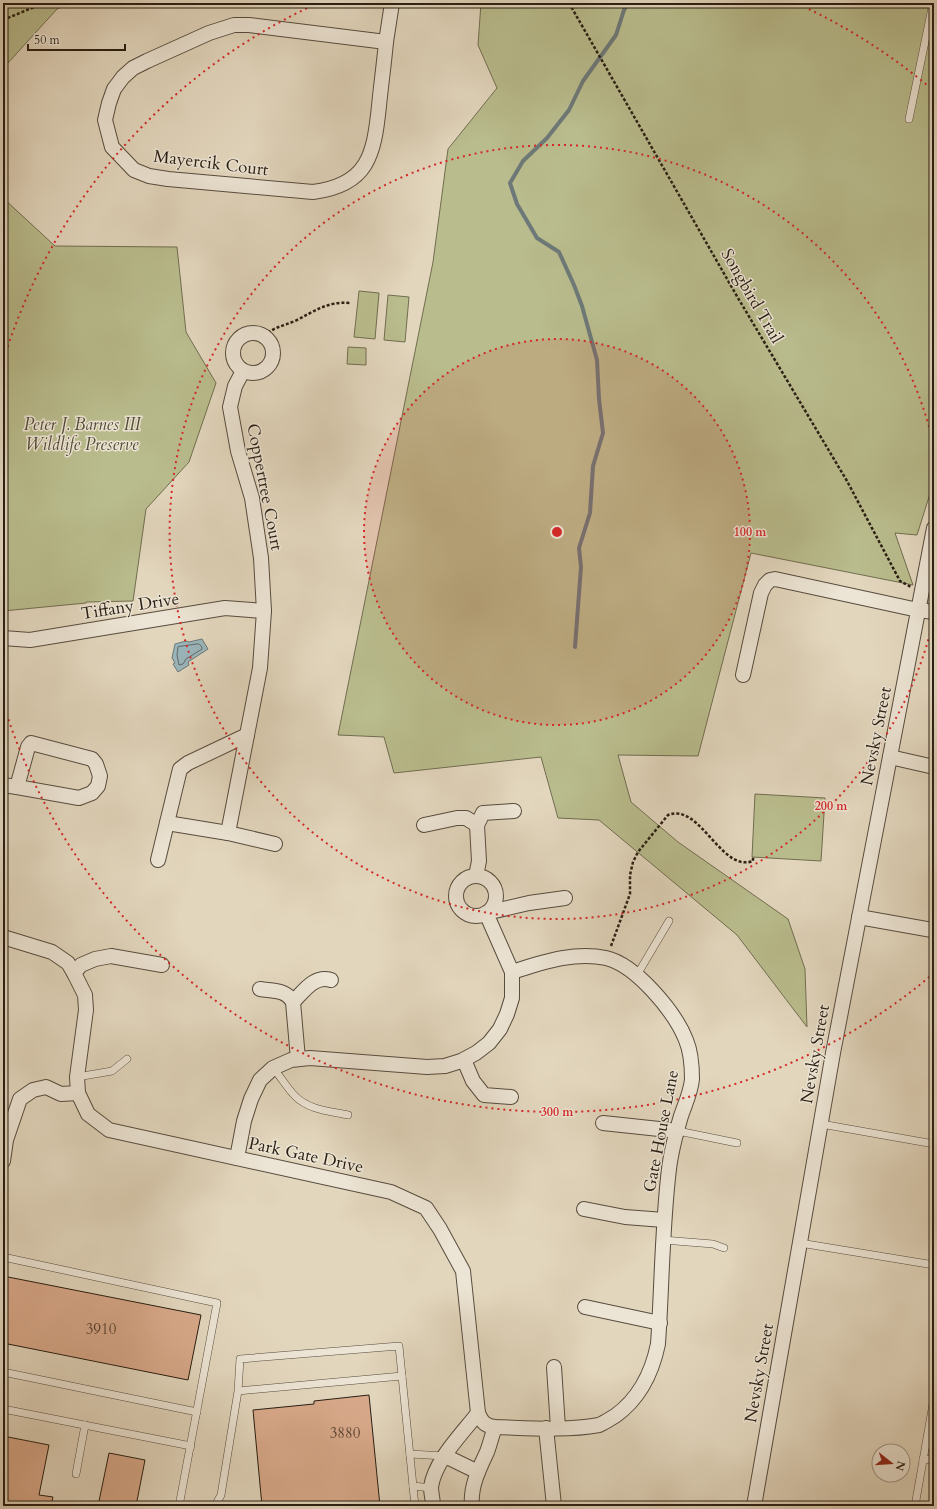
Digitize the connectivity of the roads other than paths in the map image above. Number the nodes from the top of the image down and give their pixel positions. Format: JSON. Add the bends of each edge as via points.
{"nodes":[{"id":1,"x":392,"y":3,"type":"edge"},
{"id":2,"x":933,"y":3,"type":"edge"},
{"id":3,"x":386,"y":42,"type":"junction"},
{"id":4,"x":910,"y":119,"type":"dead end"},
{"id":5,"x":243,"y":371,"type":"junction"},
{"id":6,"x":934,"y":528,"type":"edge"},
{"id":7,"x":918,"y":610,"type":"junction"},
{"id":8,"x":264,"y":611,"type":"junction"},
{"id":9,"x":934,"y":612,"type":"edge"},
{"id":10,"x":3,"y":638,"type":"edge"},
{"id":11,"x":743,"y":675,"type":"dead end"},
{"id":12,"x":247,"y":735,"type":"junction"},
{"id":13,"x":890,"y":757,"type":"junction"},
{"id":14,"x":934,"y":767,"type":"edge"},
{"id":15,"x":10,"y":786,"type":"edge"},
{"id":16,"x":514,"y":811,"type":"dead end"},
{"id":17,"x":167,"y":823,"type":"junction"},
{"id":18,"x":424,"y":825,"type":"dead end"},
{"id":19,"x":476,"y":825,"type":"junction"},
{"id":20,"x":228,"y":833,"type":"junction"},
{"id":21,"x":275,"y":844,"type":"dead end"},
{"id":22,"x":158,"y":860,"type":"dead end"},
{"id":23,"x":476,"y":876,"type":"junction"},
{"id":24,"x":565,"y":898,"type":"dead end"},
{"id":25,"x":486,"y":913,"type":"junction"},
{"id":26,"x":859,"y":917,"type":"junction"},
{"id":27,"x":668,"y":921,"type":"dead end"},
{"id":28,"x":932,"y":930,"type":"dead end"},
{"id":29,"x":3,"y":937,"type":"edge"},
{"id":30,"x":162,"y":965,"type":"dead end"},
{"id":31,"x":512,"y":972,"type":"junction"},
{"id":32,"x":74,"y":973,"type":"junction"},
{"id":33,"x":637,"y":975,"type":"junction"},
{"id":34,"x":331,"y":980,"type":"dead end"},
{"id":35,"x":260,"y":989,"type":"dead end"},
{"id":36,"x":293,"y":1002,"type":"junction"},
{"id":37,"x":127,"y":1059,"type":"dead end"},
{"id":38,"x":298,"y":1059,"type":"junction"},
{"id":39,"x":464,"y":1060,"type":"junction"},
{"id":40,"x":273,"y":1068,"type":"junction"},
{"id":41,"x":76,"y":1078,"type":"junction"},
{"id":42,"x":78,"y":1093,"type":"junction"},
{"id":43,"x":511,"y":1097,"type":"dead end"},
{"id":44,"x":348,"y":1115,"type":"dead end"},
{"id":45,"x":603,"y":1122,"type":"dead end"},
{"id":46,"x":821,"y":1124,"type":"junction"},
{"id":47,"x":678,"y":1131,"type":"junction"},
{"id":48,"x":737,"y":1143,"type":"dead end"},
{"id":49,"x":934,"y":1144,"type":"edge"},
{"id":50,"x":237,"y":1158,"type":"junction"},
{"id":51,"x":3,"y":1161,"type":"edge"},
{"id":52,"x":584,"y":1209,"type":"dead end"},
{"id":53,"x":664,"y":1220,"type":"junction"},
{"id":54,"x":663,"y":1240,"type":"junction"},
{"id":55,"x":800,"y":1243,"type":"junction"},
{"id":56,"x":724,"y":1248,"type":"dead end"},
{"id":57,"x":3,"y":1257,"type":"edge"},
{"id":58,"x":934,"y":1265,"type":"edge"},
{"id":59,"x":586,"y":1307,"type":"dead end"},
{"id":60,"x":660,"y":1323,"type":"junction"},
{"id":61,"x":554,"y":1367,"type":"dead end"},
{"id":62,"x":3,"y":1372,"type":"edge"},
{"id":63,"x":402,"y":1376,"type":"junction"},
{"id":64,"x":238,"y":1391,"type":"junction"},
{"id":65,"x":934,"y":1398,"type":"edge"},
{"id":66,"x":3,"y":1409,"type":"edge"},
{"id":67,"x":197,"y":1412,"type":"junction"},
{"id":68,"x":478,"y":1413,"type":"junction"},
{"id":69,"x":85,"y":1425,"type":"junction"},
{"id":70,"x":495,"y":1427,"type":"junction"},
{"id":71,"x":552,"y":1428,"type":"junction"},
{"id":72,"x":191,"y":1446,"type":"junction"},
{"id":73,"x":410,"y":1454,"type":"junction"},
{"id":74,"x":445,"y":1456,"type":"junction"},
{"id":75,"x":923,"y":1459,"type":"junction"},
{"id":76,"x":934,"y":1460,"type":"edge"},
{"id":77,"x":478,"y":1472,"type":"junction"},
{"id":78,"x":76,"y":1474,"type":"dead end"},
{"id":79,"x":413,"y":1486,"type":"junction"},
{"id":80,"x":431,"y":1488,"type":"junction"},
{"id":81,"x":179,"y":1506,"type":"edge"},
{"id":82,"x":215,"y":1506,"type":"edge"},
{"id":83,"x":415,"y":1506,"type":"edge"},
{"id":84,"x":433,"y":1506,"type":"edge"},
{"id":85,"x":472,"y":1506,"type":"edge"},
{"id":86,"x":554,"y":1506,"type":"edge"},
{"id":87,"x":754,"y":1506,"type":"edge"},
{"id":88,"x":915,"y":1506,"type":"edge"}],
"edges":[{"from":1,"to":3,"type":"street","name":"Mayercik Court"},
{"from":2,"to":4,"type":"lane"},
{"from":3,"to":3,"type":"street","name":"Mayercik Court","via":[[373,150],[363,168],[342,186],[313,192],[149,176],[134,170],[112,147],[105,120],[114,89],[124,76],[147,60],[209,33],[234,25],[249,25]]},
{"from":5,"to":5,"type":"street","via":[[257,373],[272,360],[272,347],[269,341],[258,333],[245,334],[235,342],[232,355]]},
{"from":5,"to":8,"type":"street","name":"Coppertree Court","via":[[235,386],[230,407],[238,451],[252,498],[261,558]]},
{"from":6,"to":7,"type":"street","name":"Nevsky Street"},
{"from":7,"to":9,"type":"street"},
{"from":7,"to":11,"type":"street","via":[[770,580],[760,598]]},
{"from":7,"to":13,"type":"street","name":"Nevsky Street"},
{"from":8,"to":10,"type":"street","name":"Tiffany Drive","via":[[225,608],[30,640]]},
{"from":8,"to":12,"type":"street","name":"Coppertree Court","via":[[260,668]]},
{"from":12,"to":17,"type":"street","via":[[180,769]]},
{"from":12,"to":20,"type":"street","name":"Coppertree Court"},
{"from":13,"to":14,"type":"street"},
{"from":13,"to":26,"type":"street","name":"Nevsky Street"},
{"from":15,"to":15,"type":"street","via":[[79,798],[92,793],[98,786],[100,776],[92,759],[31,743]]},
{"from":16,"to":19,"type":"street","via":[[483,814]]},
{"from":17,"to":20,"type":"street"},
{"from":17,"to":22,"type":"street"},
{"from":18,"to":19,"type":"street","via":[[466,818]]},
{"from":19,"to":23,"type":"street","via":[[479,861]]},
{"from":20,"to":21,"type":"street"},
{"from":23,"to":25,"type":"street","via":[[488,880],[495,891],[495,904]]},
{"from":23,"to":25,"type":"street","via":[[463,880],[456,891],[456,898],[461,910],[467,914],[480,916]]},
{"from":24,"to":25,"type":"street"},
{"from":25,"to":31,"type":"street"},
{"from":26,"to":28,"type":"street"},
{"from":26,"to":46,"type":"street","name":"Nevsky Street"},
{"from":27,"to":33,"type":"lane"},
{"from":29,"to":32,"type":"street","name":"Park Gate Drive","via":[[52,952],[68,963]]},
{"from":30,"to":32,"type":"street","via":[[111,956],[81,965]]},
{"from":31,"to":33,"type":"street","name":"Gate House Lane","via":[[557,959],[588,956],[607,958],[627,967]]},
{"from":31,"to":39,"type":"street","via":[[512,998],[508,1014],[500,1029],[489,1043]]},
{"from":32,"to":41,"type":"street","name":"Park Gate Drive","via":[[85,994],[86,1010]]},
{"from":33,"to":47,"type":"street","name":"Gate House Lane","via":[[673,1017],[689,1050],[691,1088]]},
{"from":34,"to":36,"type":"street","via":[[324,978],[311,984]]},
{"from":35,"to":36,"type":"street","via":[[284,992]]},
{"from":36,"to":38,"type":"street"},
{"from":37,"to":41,"type":"lane","via":[[112,1071]]},
{"from":38,"to":39,"type":"street","via":[[426,1067],[445,1066]]},
{"from":38,"to":40,"type":"street"},
{"from":39,"to":43,"type":"street","via":[[473,1081],[484,1095]]},
{"from":40,"to":44,"type":"lane","via":[[295,1096],[308,1106]]},
{"from":40,"to":50,"type":"street","via":[[260,1080],[251,1099]]},
{"from":41,"to":42,"type":"street","name":"Park Gate Drive"},
{"from":42,"to":50,"type":"street","name":"Park Gate Drive","via":[[88,1114],[109,1130]]},
{"from":42,"to":51,"type":"street","via":[[61,1094],[46,1087],[32,1090],[20,1099],[6,1140]]},
{"from":45,"to":47,"type":"street"},
{"from":46,"to":49,"type":"lane"},
{"from":46,"to":55,"type":"street","name":"Nevsky Street"},
{"from":47,"to":48,"type":"lane"},
{"from":47,"to":53,"type":"street","name":"Gate House Lane","via":[[669,1167]]},
{"from":50,"to":68,"type":"street","name":"Park Gate Drive","via":[[390,1192],[426,1208],[463,1271]]},
{"from":52,"to":53,"type":"street","via":[[625,1217]]},
{"from":53,"to":54,"type":"street","name":"Gate House Lane"},
{"from":54,"to":56,"type":"lane","via":[[713,1244]]},
{"from":54,"to":60,"type":"street","name":"Gate House Lane"},
{"from":55,"to":58,"type":"lane"},
{"from":55,"to":87,"type":"street","name":"Nevsky Street"},
{"from":57,"to":67,"type":"lane","via":[[217,1303]]},
{"from":59,"to":60,"type":"street"},
{"from":60,"to":71,"type":"street","name":"Gate House Lane","via":[[652,1370],[627,1406],[600,1424],[578,1428]]},
{"from":61,"to":71,"type":"street"},
{"from":62,"to":67,"type":"lane"},
{"from":63,"to":64,"type":"lane"},
{"from":63,"to":64,"type":"lane","via":[[399,1346],[240,1359]]},
{"from":63,"to":73,"type":"lane"},
{"from":64,"to":82,"type":"lane","via":[[221,1495]]},
{"from":65,"to":75,"type":"lane"},
{"from":66,"to":69,"type":"lane"},
{"from":67,"to":72,"type":"lane"},
{"from":68,"to":70,"type":"street","via":[[488,1427]]},
{"from":68,"to":74,"type":"street"},
{"from":69,"to":72,"type":"lane"},
{"from":69,"to":78,"type":"lane"},
{"from":70,"to":71,"type":"street","name":"Gate House Lane"},
{"from":70,"to":77,"type":"street"},
{"from":71,"to":86,"type":"street"},
{"from":72,"to":81,"type":"lane"},
{"from":73,"to":74,"type":"lane"},
{"from":73,"to":79,"type":"lane"},
{"from":74,"to":77,"type":"street"},
{"from":74,"to":80,"type":"street","via":[[437,1469]]},
{"from":75,"to":76,"type":"lane"},
{"from":75,"to":88,"type":"lane"},
{"from":77,"to":85,"type":"street","via":[[471,1498]]},
{"from":79,"to":80,"type":"lane"},
{"from":79,"to":83,"type":"lane"},
{"from":80,"to":84,"type":"street"}]}
